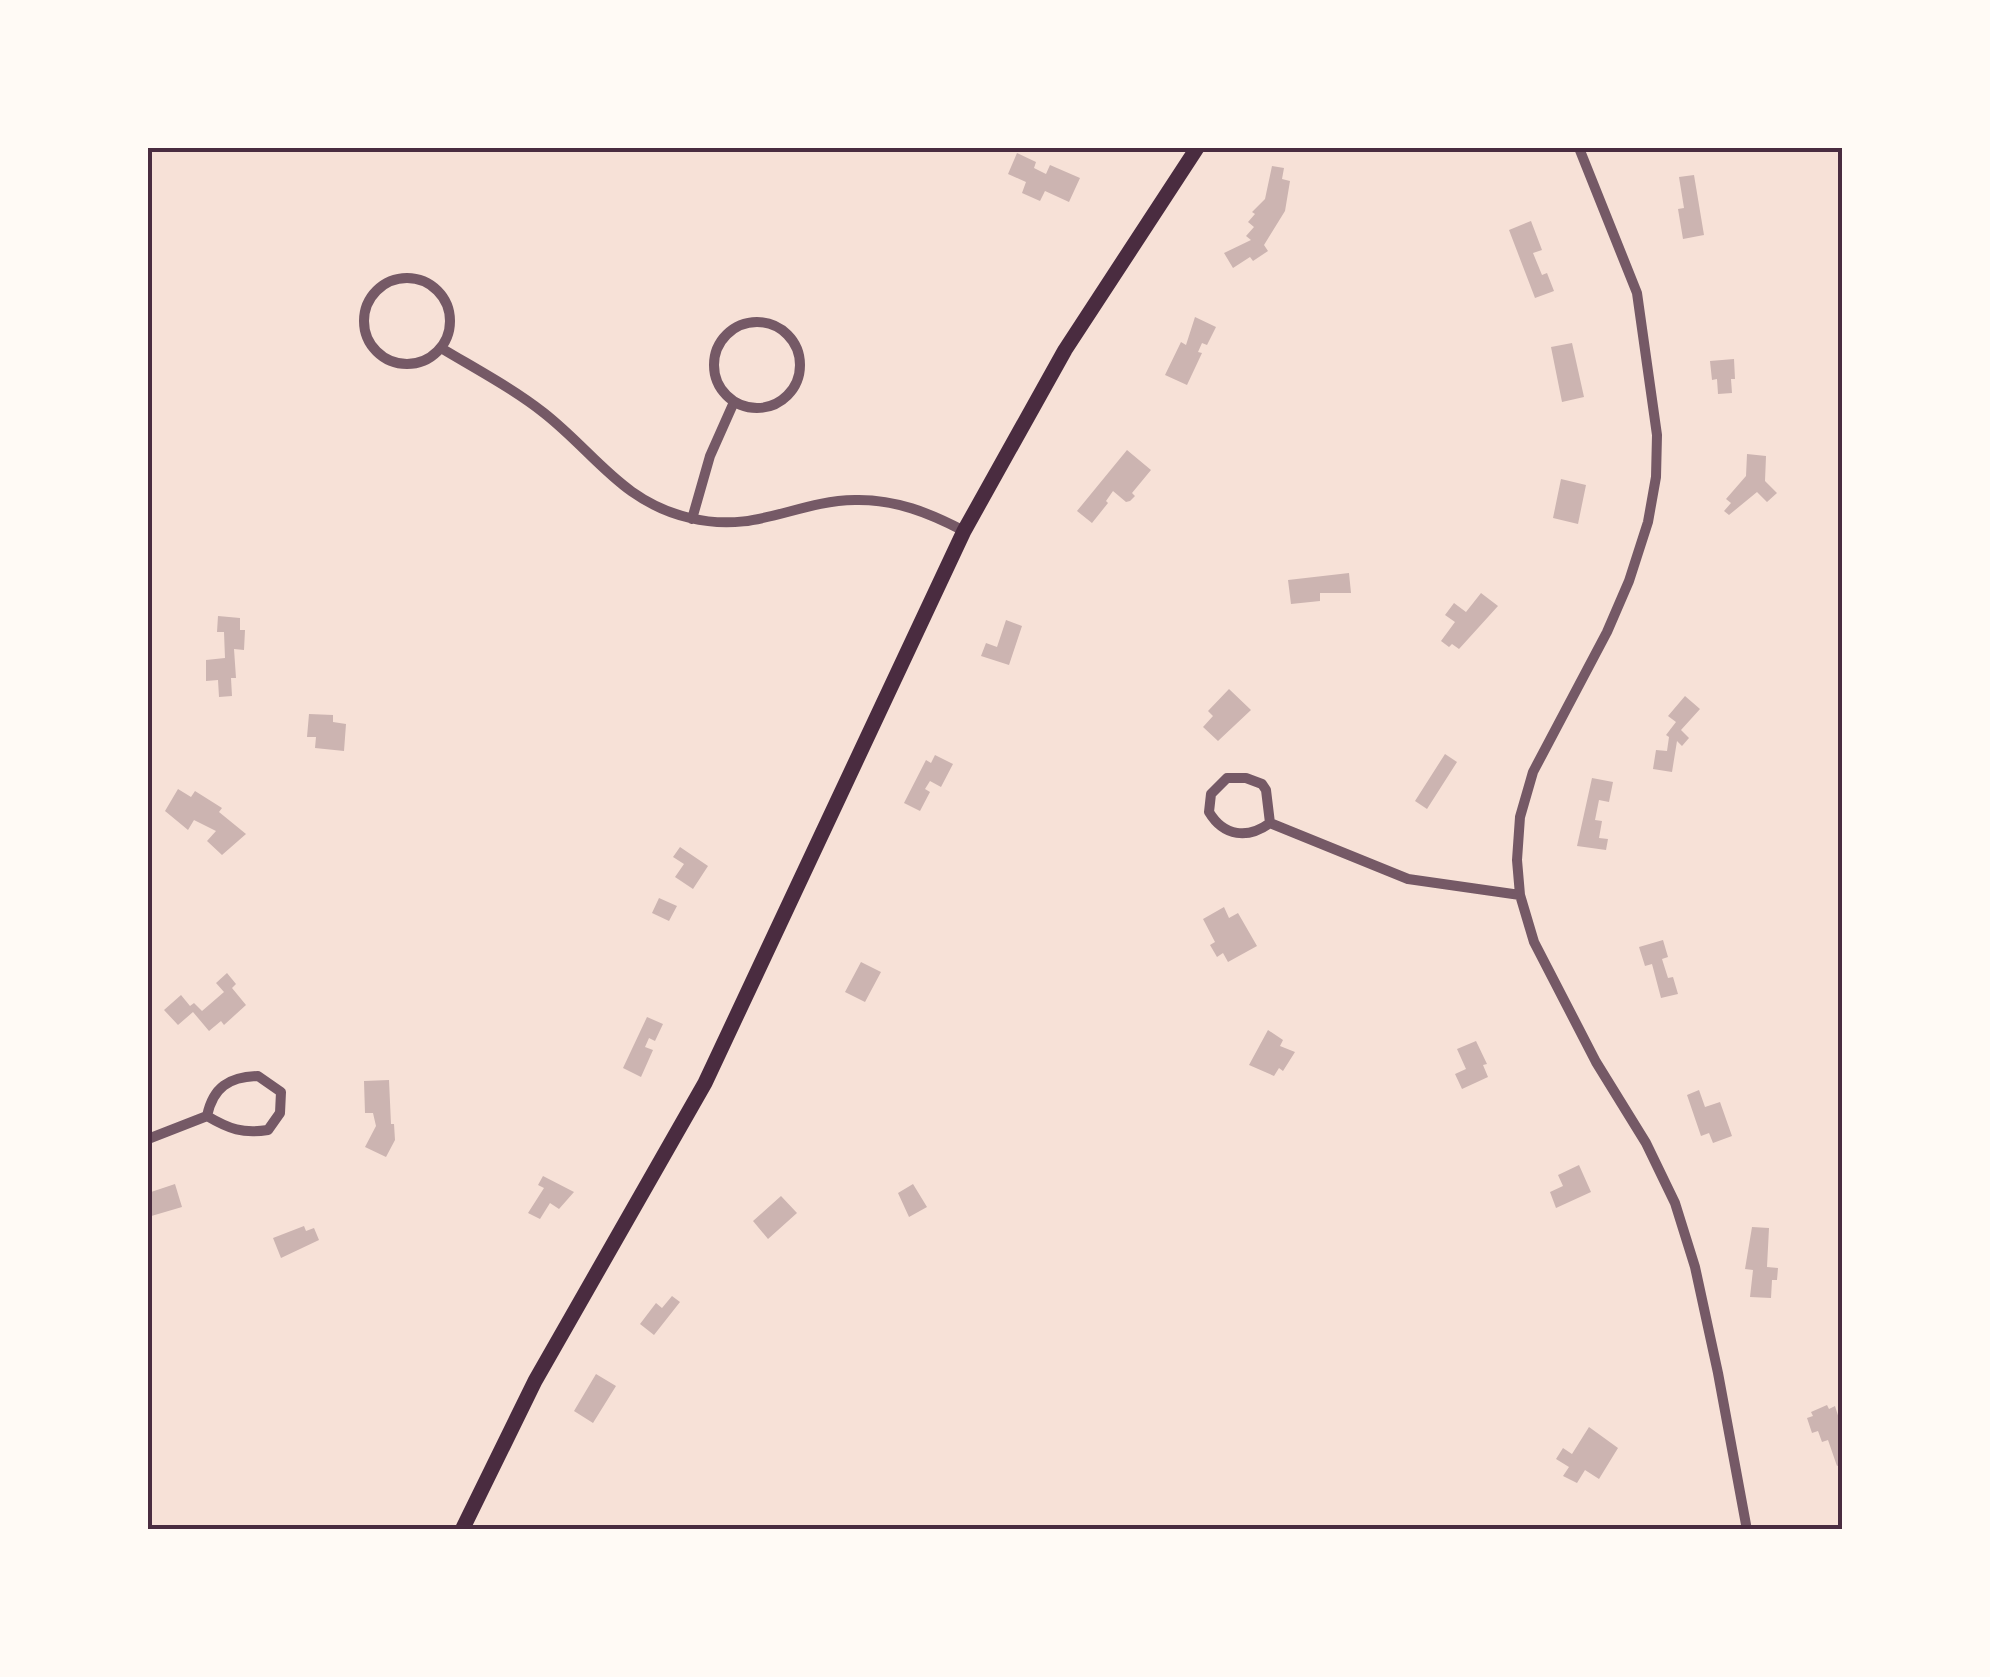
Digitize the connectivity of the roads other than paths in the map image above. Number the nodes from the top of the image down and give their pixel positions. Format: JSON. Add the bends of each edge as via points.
{"nodes":[{"id":1,"x":1197,"y":148,"type":"edge"},
{"id":2,"x":1579,"y":148,"type":"edge"},
{"id":3,"x":441,"y":348,"type":"junction"},
{"id":4,"x":734,"y":402,"type":"junction"},
{"id":5,"x":692,"y":519,"type":"junction"},
{"id":6,"x":964,"y":531,"type":"junction"},
{"id":7,"x":1270,"y":823,"type":"junction"},
{"id":8,"x":1520,"y":895,"type":"junction"},
{"id":9,"x":207,"y":1116,"type":"junction"},
{"id":10,"x":148,"y":1139,"type":"edge"},
{"id":11,"x":462,"y":1530,"type":"edge"},
{"id":12,"x":1747,"y":1530,"type":"edge"}],
"edges":[{"from":1,"to":6,"type":"main road","via":[[1065,350]]},
{"from":2,"to":8,"type":"street","via":[[1637,292],[1657,435],[1656,477],[1630,581],[1533,772],[1520,817]]},
{"from":3,"to":3,"type":"street","via":[[450,316],[439,291],[399,278],[374,293],[364,320],[373,348],[384,358],[412,364]]},
{"from":3,"to":5,"type":"street","via":[[537,408],[633,494]]},
{"from":4,"to":4,"type":"street","via":[[761,408],[794,387],[796,347],[777,327],[763,322],[734,328],[716,350],[715,380]]},
{"from":4,"to":5,"type":"street"},
{"from":5,"to":6,"type":"street","via":[[744,524],[852,500],[908,506]]},
{"from":6,"to":11,"type":"main road","via":[[705,1082],[536,1381]]},
{"from":7,"to":7,"type":"street","via":[[1266,790],[1257,782],[1227,778],[1211,794],[1209,812],[1231,832],[1246,835]]},
{"from":7,"to":8,"type":"street","via":[[1408,880]]},
{"from":8,"to":12,"type":"street","via":[[1534,942],[1675,1204],[1695,1267]]},
{"from":9,"to":9,"type":"street","via":[[211,1098],[235,1077],[258,1076],[281,1092],[280,1113],[268,1130],[247,1134]]},
{"from":9,"to":10,"type":"street"}]}
